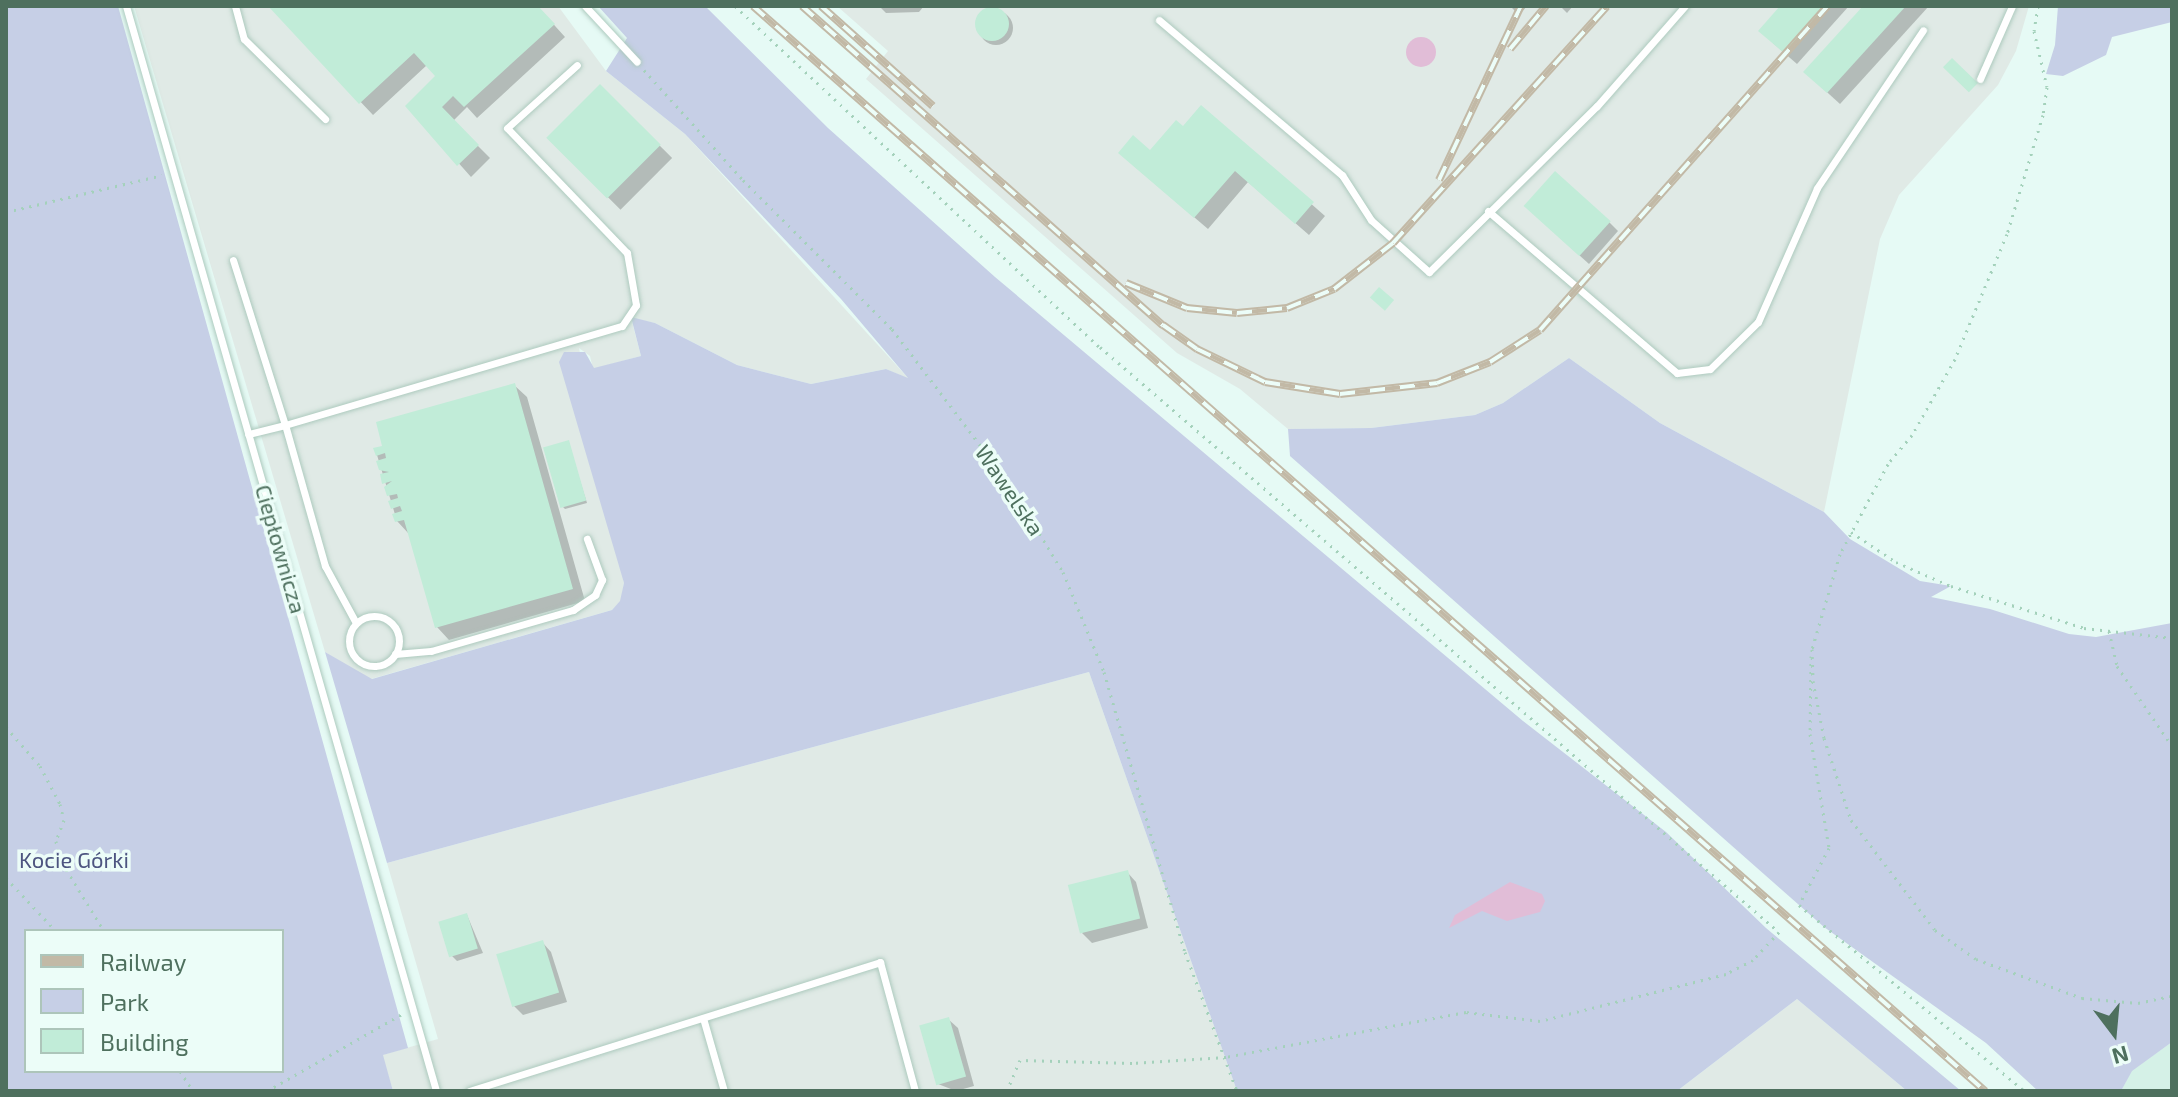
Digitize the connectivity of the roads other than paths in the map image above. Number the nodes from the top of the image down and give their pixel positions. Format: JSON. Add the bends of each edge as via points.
{"nodes":[{"id":1,"x":126,"y":6,"type":"edge"},
{"id":2,"x":235,"y":6,"type":"edge"},
{"id":3,"x":585,"y":6,"type":"edge"},
{"id":4,"x":1685,"y":6,"type":"edge"},
{"id":5,"x":2012,"y":6,"type":"edge"},
{"id":6,"x":1159,"y":20,"type":"dead end"},
{"id":7,"x":1923,"y":30,"type":"dead end"},
{"id":8,"x":637,"y":62,"type":"road end"},
{"id":9,"x":577,"y":65,"type":"dead end"},
{"id":10,"x":1980,"y":79,"type":"dead end"},
{"id":11,"x":325,"y":119,"type":"dead end"},
{"id":12,"x":1488,"y":211,"type":"junction"},
{"id":13,"x":233,"y":260,"type":"dead end"},
{"id":14,"x":285,"y":425,"type":"junction"},
{"id":15,"x":248,"y":434,"type":"junction"},
{"id":16,"x":587,"y":539,"type":"dead end"},
{"id":17,"x":356,"y":623,"type":"junction"},
{"id":18,"x":395,"y":654,"type":"junction"},
{"id":19,"x":703,"y":1018,"type":"junction"},
{"id":20,"x":436,"y":1091,"type":"edge"},
{"id":21,"x":469,"y":1091,"type":"edge"},
{"id":22,"x":724,"y":1091,"type":"edge"},
{"id":23,"x":915,"y":1091,"type":"edge"}],
"edges":[{"from":1,"to":15,"type":"lane","name":"Ciepłownicza"},
{"from":2,"to":11,"type":"lane","via":[[244,39]]},
{"from":3,"to":8,"type":"lane"},
{"from":4,"to":12,"type":"lane","via":[[1597,106]]},
{"from":5,"to":10,"type":"lane"},
{"from":6,"to":12,"type":"lane","via":[[1342,175],[1371,220],[1429,272]]},
{"from":7,"to":12,"type":"lane","via":[[1817,188],[1758,322],[1710,369],[1677,373]]},
{"from":9,"to":14,"type":"lane","via":[[507,128],[627,253],[636,305],[622,326]]},
{"from":13,"to":14,"type":"lane"},
{"from":14,"to":15,"type":"lane"},
{"from":14,"to":17,"type":"lane","via":[[325,566]]},
{"from":15,"to":20,"type":"lane","name":"Ciepłownicza"},
{"from":16,"to":18,"type":"lane","via":[[602,580],[595,595],[573,610],[431,651]]},
{"from":17,"to":18,"type":"lane","via":[[372,616],[388,620],[399,639]]},
{"from":17,"to":18,"type":"lane","via":[[349,638],[356,658],[376,666]]},
{"from":19,"to":21,"type":"lane"},
{"from":19,"to":22,"type":"lane"},
{"from":19,"to":23,"type":"lane","via":[[880,962]]}]}
